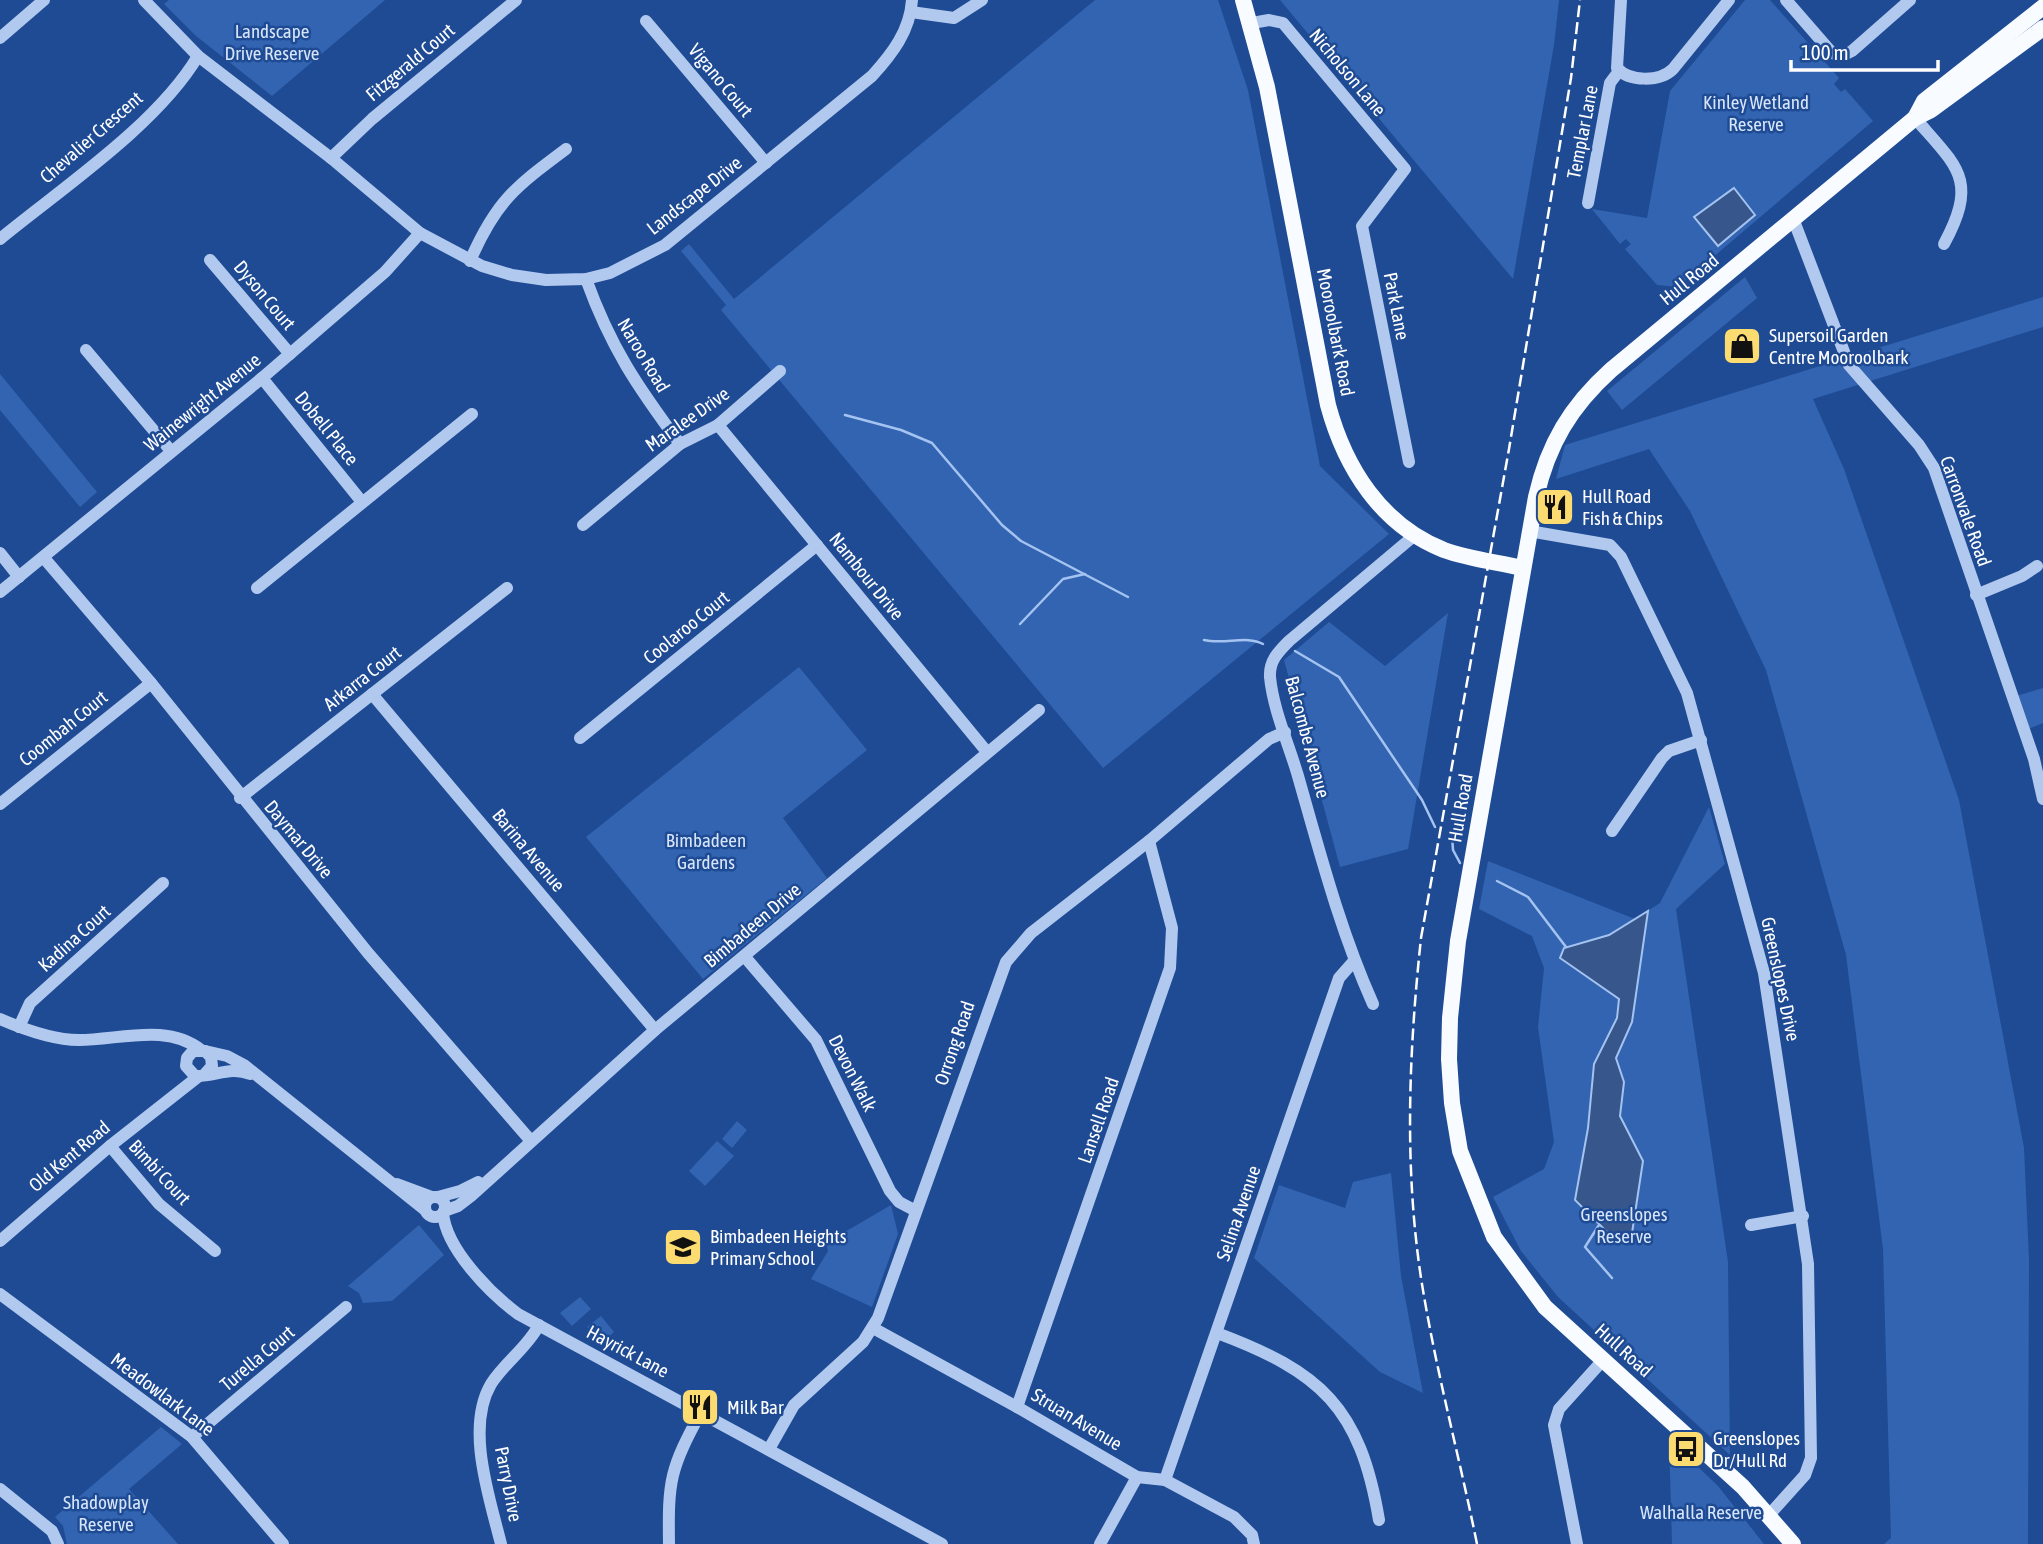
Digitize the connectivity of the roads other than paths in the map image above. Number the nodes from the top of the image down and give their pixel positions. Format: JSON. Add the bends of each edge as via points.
{"nodes":[{"id":1,"x":44,"y":0,"type":"edge"},
{"id":2,"x":144,"y":0,"type":"edge"},
{"id":3,"x":516,"y":0,"type":"edge"},
{"id":4,"x":982,"y":0,"type":"edge"},
{"id":5,"x":1243,"y":0,"type":"edge"},
{"id":6,"x":1621,"y":0,"type":"edge"},
{"id":7,"x":1729,"y":0,"type":"edge"},
{"id":8,"x":1786,"y":0,"type":"edge"},
{"id":9,"x":1910,"y":0,"type":"edge"},
{"id":10,"x":2042,"y":0,"type":"edge"},
{"id":11,"x":912,"y":6,"type":"edge"},
{"id":12,"x":2043,"y":7,"type":"edge"},
{"id":13,"x":646,"y":21,"type":"dead end"},
{"id":14,"x":1252,"y":23,"type":"junction"},
{"id":15,"x":2043,"y":28,"type":"edge"},
{"id":16,"x":0,"y":38,"type":"edge"},
{"id":17,"x":1993,"y":46,"type":"junction"},
{"id":18,"x":198,"y":57,"type":"junction"},
{"id":19,"x":1619,"y":71,"type":"junction"},
{"id":20,"x":1915,"y":118,"type":"junction"},
{"id":21,"x":566,"y":149,"type":"dead end"},
{"id":22,"x":331,"y":158,"type":"junction"},
{"id":23,"x":766,"y":163,"type":"junction"},
{"id":24,"x":1405,"y":169,"type":"joint"},
{"id":25,"x":1588,"y":203,"type":"dead end"},
{"id":26,"x":1794,"y":220,"type":"junction"},
{"id":27,"x":420,"y":233,"type":"junction"},
{"id":28,"x":0,"y":239,"type":"edge"},
{"id":29,"x":1944,"y":244,"type":"dead end"},
{"id":30,"x":210,"y":260,"type":"dead end"},
{"id":31,"x":470,"y":261,"type":"junction"},
{"id":32,"x":586,"y":279,"type":"junction"},
{"id":33,"x":86,"y":350,"type":"dead end"},
{"id":34,"x":290,"y":354,"type":"junction"},
{"id":35,"x":780,"y":372,"type":"dead end"},
{"id":36,"x":262,"y":378,"type":"junction"},
{"id":37,"x":472,"y":414,"type":"dead end"},
{"id":38,"x":718,"y":425,"type":"junction"},
{"id":39,"x":680,"y":444,"type":"junction"},
{"id":40,"x":171,"y":452,"type":"junction"},
{"id":41,"x":1409,"y":462,"type":"dead end"},
{"id":42,"x":362,"y":502,"type":"junction"},
{"id":43,"x":583,"y":525,"type":"dead end"},
{"id":44,"x":1529,"y":531,"type":"junction"},
{"id":45,"x":1415,"y":535,"type":"junction"},
{"id":46,"x":817,"y":545,"type":"junction"},
{"id":47,"x":0,"y":553,"type":"edge"},
{"id":48,"x":44,"y":558,"type":"junction"},
{"id":49,"x":2037,"y":566,"type":"dead end"},
{"id":50,"x":1522,"y":568,"type":"junction"},
{"id":51,"x":19,"y":577,"type":"junction"},
{"id":52,"x":257,"y":588,"type":"dead end"},
{"id":53,"x":507,"y":589,"type":"dead end"},
{"id":54,"x":0,"y":592,"type":"edge"},
{"id":55,"x":1976,"y":595,"type":"junction"},
{"id":56,"x":151,"y":683,"type":"junction"},
{"id":57,"x":372,"y":694,"type":"junction"},
{"id":58,"x":1039,"y":710,"type":"dead end"},
{"id":59,"x":1285,"y":732,"type":"junction"},
{"id":60,"x":580,"y":738,"type":"dead end"},
{"id":61,"x":1701,"y":740,"type":"junction"},
{"id":62,"x":987,"y":752,"type":"junction"},
{"id":63,"x":240,"y":798,"type":"junction"},
{"id":64,"x":2043,"y":799,"type":"edge"},
{"id":65,"x":0,"y":804,"type":"edge"},
{"id":66,"x":1612,"y":831,"type":"dead end"},
{"id":67,"x":1149,"y":841,"type":"junction"},
{"id":68,"x":163,"y":883,"type":"dead end"},
{"id":69,"x":745,"y":957,"type":"junction"},
{"id":70,"x":1354,"y":961,"type":"junction"},
{"id":71,"x":1374,"y":1007,"type":"dead end"},
{"id":72,"x":0,"y":1018,"type":"edge"},
{"id":73,"x":19,"y":1027,"type":"junction"},
{"id":74,"x":655,"y":1030,"type":"junction"},
{"id":75,"x":159,"y":1037,"type":"junction"},
{"id":76,"x":203,"y":1051,"type":"junction"},
{"id":77,"x":186,"y":1064,"type":"junction"},
{"id":78,"x":201,"y":1076,"type":"junction"},
{"id":79,"x":257,"y":1076,"type":"junction"},
{"id":80,"x":164,"y":1103,"type":"junction"},
{"id":81,"x":531,"y":1141,"type":"junction"},
{"id":82,"x":110,"y":1146,"type":"junction"},
{"id":83,"x":494,"y":1172,"type":"junction"},
{"id":84,"x":390,"y":1181,"type":"junction"},
{"id":85,"x":435,"y":1197,"type":"junction"},
{"id":86,"x":916,"y":1211,"type":"junction"},
{"id":87,"x":427,"y":1212,"type":"junction"},
{"id":88,"x":444,"y":1212,"type":"junction"},
{"id":89,"x":1803,"y":1216,"type":"junction"},
{"id":90,"x":1751,"y":1225,"type":"dead end"},
{"id":91,"x":0,"y":1241,"type":"edge"},
{"id":92,"x":457,"y":1250,"type":"junction"},
{"id":93,"x":215,"y":1251,"type":"dead end"},
{"id":94,"x":0,"y":1294,"type":"edge"},
{"id":95,"x":346,"y":1307,"type":"dead end"},
{"id":96,"x":539,"y":1325,"type":"junction"},
{"id":97,"x":873,"y":1328,"type":"junction"},
{"id":98,"x":1217,"y":1333,"type":"junction"},
{"id":99,"x":1604,"y":1359,"type":"junction"},
{"id":100,"x":1017,"y":1406,"type":"junction"},
{"id":101,"x":701,"y":1412,"type":"junction"},
{"id":102,"x":192,"y":1437,"type":"junction"},
{"id":103,"x":769,"y":1449,"type":"junction"},
{"id":104,"x":1137,"y":1477,"type":"junction"},
{"id":105,"x":1165,"y":1480,"type":"junction"},
{"id":106,"x":0,"y":1489,"type":"edge"},
{"id":107,"x":1770,"y":1514,"type":"junction"},
{"id":108,"x":1379,"y":1520,"type":"dead end"},
{"id":109,"x":58,"y":1544,"type":"edge"},
{"id":110,"x":283,"y":1544,"type":"edge"},
{"id":111,"x":501,"y":1544,"type":"edge"},
{"id":112,"x":669,"y":1544,"type":"edge"},
{"id":113,"x":942,"y":1544,"type":"edge"},
{"id":114,"x":1100,"y":1544,"type":"edge"},
{"id":115,"x":1254,"y":1544,"type":"edge"},
{"id":116,"x":1577,"y":1544,"type":"edge"},
{"id":117,"x":1793,"y":1544,"type":"edge"}],
"edges":[{"from":1,"to":16,"type":"street"},
{"from":2,"to":18,"type":"street","name":"Landscape Drive"},
{"from":3,"to":22,"type":"street","name":"Fitzgerald Court"},
{"from":4,"to":11,"type":"street","via":[[954,18]]},
{"from":5,"to":14,"type":"main road","name":"Mooroolbark Road"},
{"from":6,"to":19,"type":"street"},
{"from":7,"to":19,"type":"street","via":[[1667,75],[1651,79]]},
{"from":8,"to":9,"type":"street","via":[[1832,53],[1842,56]]},
{"from":10,"to":17,"type":"street"},
{"from":11,"to":23,"type":"street","name":"Landscape Drive","via":[[891,55]]},
{"from":12,"to":17,"type":"main road","name":"Hull Road"},
{"from":13,"to":23,"type":"street","name":"Vigano Court"},
{"from":14,"to":24,"type":"street","name":"Nicholson Lane","via":[[1283,23]]},
{"from":14,"to":45,"type":"main road","name":"Mooroolbark Road","via":[[1335,431],[1370,494]]},
{"from":15,"to":20,"type":"main road","name":"Hull Road"},
{"from":17,"to":20,"type":"main road","name":"Hull Road","via":[[1924,101]]},
{"from":18,"to":22,"type":"street","name":"Landscape Drive"},
{"from":18,"to":28,"type":"street","name":"Chevalier Crescent","via":[[172,92],[142,120]]},
{"from":19,"to":25,"type":"street","name":"Templar Lane","via":[[1610,83]]},
{"from":20,"to":26,"type":"main road","name":"Hull Road"},
{"from":20,"to":29,"type":"street","via":[[1954,162],[1961,178],[1963,201]]},
{"from":21,"to":31,"type":"street","via":[[502,200]]},
{"from":22,"to":27,"type":"street","name":"Landscape Drive"},
{"from":23,"to":32,"type":"street","name":"Landscape Drive","via":[[665,245],[636,262]]},
{"from":24,"to":41,"type":"street","name":"Park Lane","via":[[1362,226]]},
{"from":26,"to":44,"type":"main road","name":"Hull Road","via":[[1611,370],[1571,411],[1541,473]]},
{"from":26,"to":55,"type":"street","name":"Carronvale Road","via":[[1849,365],[1934,468]]},
{"from":27,"to":31,"type":"street","name":"Landscape Drive"},
{"from":27,"to":34,"type":"street","name":"Wainewright Avenue","via":[[385,272]]},
{"from":30,"to":34,"type":"street","name":"Dyson Court"},
{"from":31,"to":32,"type":"street","name":"Landscape Drive","via":[[546,281]]},
{"from":32,"to":39,"type":"street","name":"Naroo Road","via":[[604,329],[630,377]]},
{"from":33,"to":40,"type":"street"},
{"from":34,"to":36,"type":"street","name":"Wainewright Avenue"},
{"from":35,"to":38,"type":"street","name":"Maralee Drive"},
{"from":36,"to":40,"type":"street","name":"Wainewright Avenue"},
{"from":36,"to":42,"type":"street","name":"Dobell Place"},
{"from":37,"to":42,"type":"street"},
{"from":38,"to":39,"type":"street","name":"Maralee Drive"},
{"from":38,"to":46,"type":"street","name":"Nambour Drive"},
{"from":39,"to":43,"type":"street","name":"Maralee Drive"},
{"from":40,"to":48,"type":"street","name":"Wainewright Avenue"},
{"from":42,"to":52,"type":"street"},
{"from":44,"to":50,"type":"main road","name":"Hull Road"},
{"from":44,"to":61,"type":"street","name":"Greenslopes Drive","via":[[1610,545],[1616,551],[1687,693]]},
{"from":45,"to":50,"type":"main road","name":"Mooroolbark Road","via":[[1452,552]]},
{"from":45,"to":59,"type":"street","name":"Balcombe Avenue","via":[[1274,657],[1270,678]]},
{"from":46,"to":60,"type":"street","name":"Coolaroo Court"},
{"from":46,"to":62,"type":"street","name":"Nambour Drive"},
{"from":47,"to":51,"type":"street"},
{"from":48,"to":51,"type":"street","name":"Wainewright Avenue"},
{"from":48,"to":56,"type":"street","name":"Daymar Drive"},
{"from":49,"to":55,"type":"street"},
{"from":50,"to":99,"type":"main road","name":"Hull Road","via":[[1458,941],[1450,1018],[1452,1103],[1460,1151],[1494,1237],[1545,1307]]},
{"from":51,"to":54,"type":"street","name":"Wainewright Avenue"},
{"from":53,"to":57,"type":"street","name":"Arkarra Court"},
{"from":55,"to":64,"type":"street","name":"Carronvale Road","via":[[2034,759]]},
{"from":56,"to":63,"type":"street","name":"Daymar Drive"},
{"from":56,"to":65,"type":"street","name":"Coombah Court"},
{"from":57,"to":63,"type":"street","name":"Arkarra Court"},
{"from":57,"to":74,"type":"street","name":"Barina Avenue"},
{"from":58,"to":62,"type":"street","name":"Bimbadeen Drive"},
{"from":59,"to":67,"type":"street","name":"Orrong Road","via":[[1269,739]]},
{"from":59,"to":70,"type":"street","name":"Balcombe Avenue"},
{"from":61,"to":66,"type":"street","via":[[1662,758]]},
{"from":61,"to":89,"type":"street","name":"Greenslopes Drive","via":[[1764,973]]},
{"from":62,"to":69,"type":"street","name":"Bimbadeen Drive"},
{"from":63,"to":81,"type":"street","name":"Daymar Drive"},
{"from":67,"to":86,"type":"street","name":"Orrong Road","via":[[1031,933],[1006,962]]},
{"from":67,"to":100,"type":"street","name":"Lansell Road","via":[[1172,928],[1170,968]]},
{"from":68,"to":73,"type":"street","name":"Kadina Court","via":[[30,1003]]},
{"from":69,"to":74,"type":"street","name":"Bimbadeen Drive"},
{"from":69,"to":86,"type":"street","name":"Devon Walk","via":[[816,1040],[890,1191]]},
{"from":70,"to":71,"type":"street","name":"Balcombe Avenue"},
{"from":70,"to":98,"type":"street","name":"Selina Avenue","via":[[1339,978]]},
{"from":72,"to":73,"type":"street","name":"Hayrick Lane"},
{"from":73,"to":75,"type":"street","name":"Hayrick Lane","via":[[76,1040]]},
{"from":74,"to":81,"type":"street","name":"Bimbadeen Drive"},
{"from":75,"to":76,"type":"street","name":"Hayrick Lane","via":[[176,1037]]},
{"from":75,"to":77,"type":"street","via":[[181,1051]]},
{"from":76,"to":77,"type":"street","via":[[193,1051]]},
{"from":76,"to":78,"type":"street","via":[[211,1057],[212,1066]]},
{"from":76,"to":79,"type":"street","name":"Hayrick Lane","via":[[227,1056]]},
{"from":77,"to":78,"type":"street","via":[[191,1073]]},
{"from":77,"to":80,"type":"street","name":"Old Kent Road","via":[[179,1087]]},
{"from":78,"to":79,"type":"street","name":"Hayrick Lane","via":[[240,1070]]},
{"from":78,"to":80,"type":"street","name":"Old Kent Road"},
{"from":79,"to":84,"type":"street","name":"Hayrick Lane"},
{"from":80,"to":82,"type":"street","name":"Old Kent Road"},
{"from":81,"to":83,"type":"street","name":"Bimbadeen Drive"},
{"from":82,"to":91,"type":"street","name":"Old Kent Road"},
{"from":82,"to":93,"type":"street","name":"Bimbi Court","via":[[159,1204]]},
{"from":83,"to":85,"type":"street","name":"Bimbadeen Drive","via":[[466,1189]]},
{"from":83,"to":88,"type":"street","name":"Bimbadeen Drive","via":[[458,1206]]},
{"from":84,"to":85,"type":"street","name":"Hayrick Lane"},
{"from":84,"to":87,"type":"street","name":"Hayrick Lane"},
{"from":85,"to":87,"type":"street","via":[[425,1201]]},
{"from":85,"to":88,"type":"street","via":[[445,1204]]},
{"from":86,"to":97,"type":"street","name":"Orrong Road"},
{"from":87,"to":88,"type":"street","via":[[436,1217]]},
{"from":87,"to":92,"type":"street","name":"Hayrick Lane","via":[[441,1236]]},
{"from":88,"to":92,"type":"street","name":"Hayrick Lane","via":[[444,1228]]},
{"from":89,"to":90,"type":"street"},
{"from":89,"to":107,"type":"street","name":"Greenslopes Drive","via":[[1811,1458],[1805,1475]]},
{"from":92,"to":96,"type":"street","name":"Hayrick Lane","via":[[504,1302]]},
{"from":94,"to":102,"type":"street","name":"Meadowlark Lane"},
{"from":95,"to":102,"type":"street","name":"Turella Court"},
{"from":96,"to":101,"type":"street","name":"Hayrick Lane"},
{"from":96,"to":111,"type":"street","name":"Parry Drive","via":[[532,1339],[500,1371],[483,1405],[485,1482]]},
{"from":97,"to":100,"type":"street","name":"Struan Avenue"},
{"from":97,"to":103,"type":"street","name":"Orrong Road","via":[[798,1399]]},
{"from":98,"to":105,"type":"street","name":"Selina Avenue"},
{"from":98,"to":108,"type":"street","via":[[1289,1363],[1331,1400],[1354,1432],[1365,1459]]},
{"from":99,"to":107,"type":"main road","name":"Hull Road"},
{"from":99,"to":116,"type":"street","via":[[1559,1409],[1554,1425]]},
{"from":100,"to":104,"type":"street","name":"Struan Avenue"},
{"from":101,"to":103,"type":"street","name":"Hayrick Lane"},
{"from":101,"to":112,"type":"street","via":[[670,1479]]},
{"from":102,"to":110,"type":"street","name":"Meadowlark Lane"},
{"from":103,"to":113,"type":"street","name":"Hayrick Lane"},
{"from":104,"to":105,"type":"street","name":"Struan Avenue"},
{"from":104,"to":114,"type":"street"},
{"from":105,"to":115,"type":"street","name":"Struan Avenue","via":[[1234,1517],[1252,1535]]},
{"from":106,"to":109,"type":"street","via":[[52,1531]]},
{"from":107,"to":117,"type":"main road","name":"Hull Road"}]}
